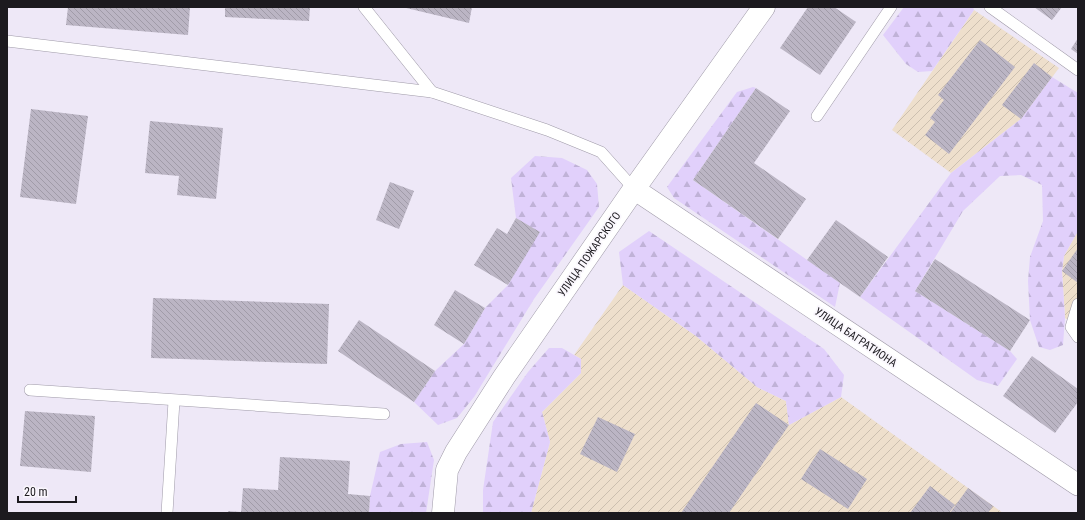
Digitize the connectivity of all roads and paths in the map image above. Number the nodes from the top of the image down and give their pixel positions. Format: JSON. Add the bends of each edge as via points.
{"nodes":[{"id":1,"x":364,"y":7,"type":"edge"},
{"id":2,"x":764,"y":7,"type":"edge"},
{"id":3,"x":891,"y":7,"type":"edge"},
{"id":4,"x":990,"y":7,"type":"edge"},
{"id":5,"x":7,"y":41,"type":"edge"},
{"id":6,"x":1078,"y":70,"type":"edge"},
{"id":7,"x":432,"y":92,"type":"junction"},
{"id":8,"x":817,"y":116,"type":"dead end"},
{"id":9,"x":634,"y":189,"type":"junction"},
{"id":10,"x":1078,"y":304,"type":"edge"},
{"id":11,"x":1078,"y":337,"type":"edge"},
{"id":12,"x":30,"y":390,"type":"dead end"},
{"id":13,"x":174,"y":401,"type":"junction"},
{"id":14,"x":384,"y":414,"type":"dead end"},
{"id":15,"x":1078,"y":485,"type":"edge"},
{"id":16,"x":167,"y":513,"type":"edge"},
{"id":17,"x":442,"y":513,"type":"edge"}],
"edges":[{"from":1,"to":7,"type":"lane"},
{"from":2,"to":9,"type":"street","name":"УЛИЦА ПОЖАРСКОГО"},
{"from":3,"to":8,"type":"lane"},
{"from":4,"to":6,"type":"lane"},
{"from":5,"to":7,"type":"lane"},
{"from":7,"to":9,"type":"lane","via":[[547,130],[601,152]]},
{"from":9,"to":15,"type":"street","name":"УЛИЦА БАГРАТИОНА"},
{"from":9,"to":17,"type":"street","name":"УЛИЦА ПОЖАРСКОГО","via":[[504,377],[456,452],[447,470]]},
{"from":10,"to":11,"type":"lane","via":[[1071,327]]},
{"from":12,"to":13,"type":"lane"},
{"from":13,"to":14,"type":"lane"},
{"from":13,"to":16,"type":"lane"}]}
